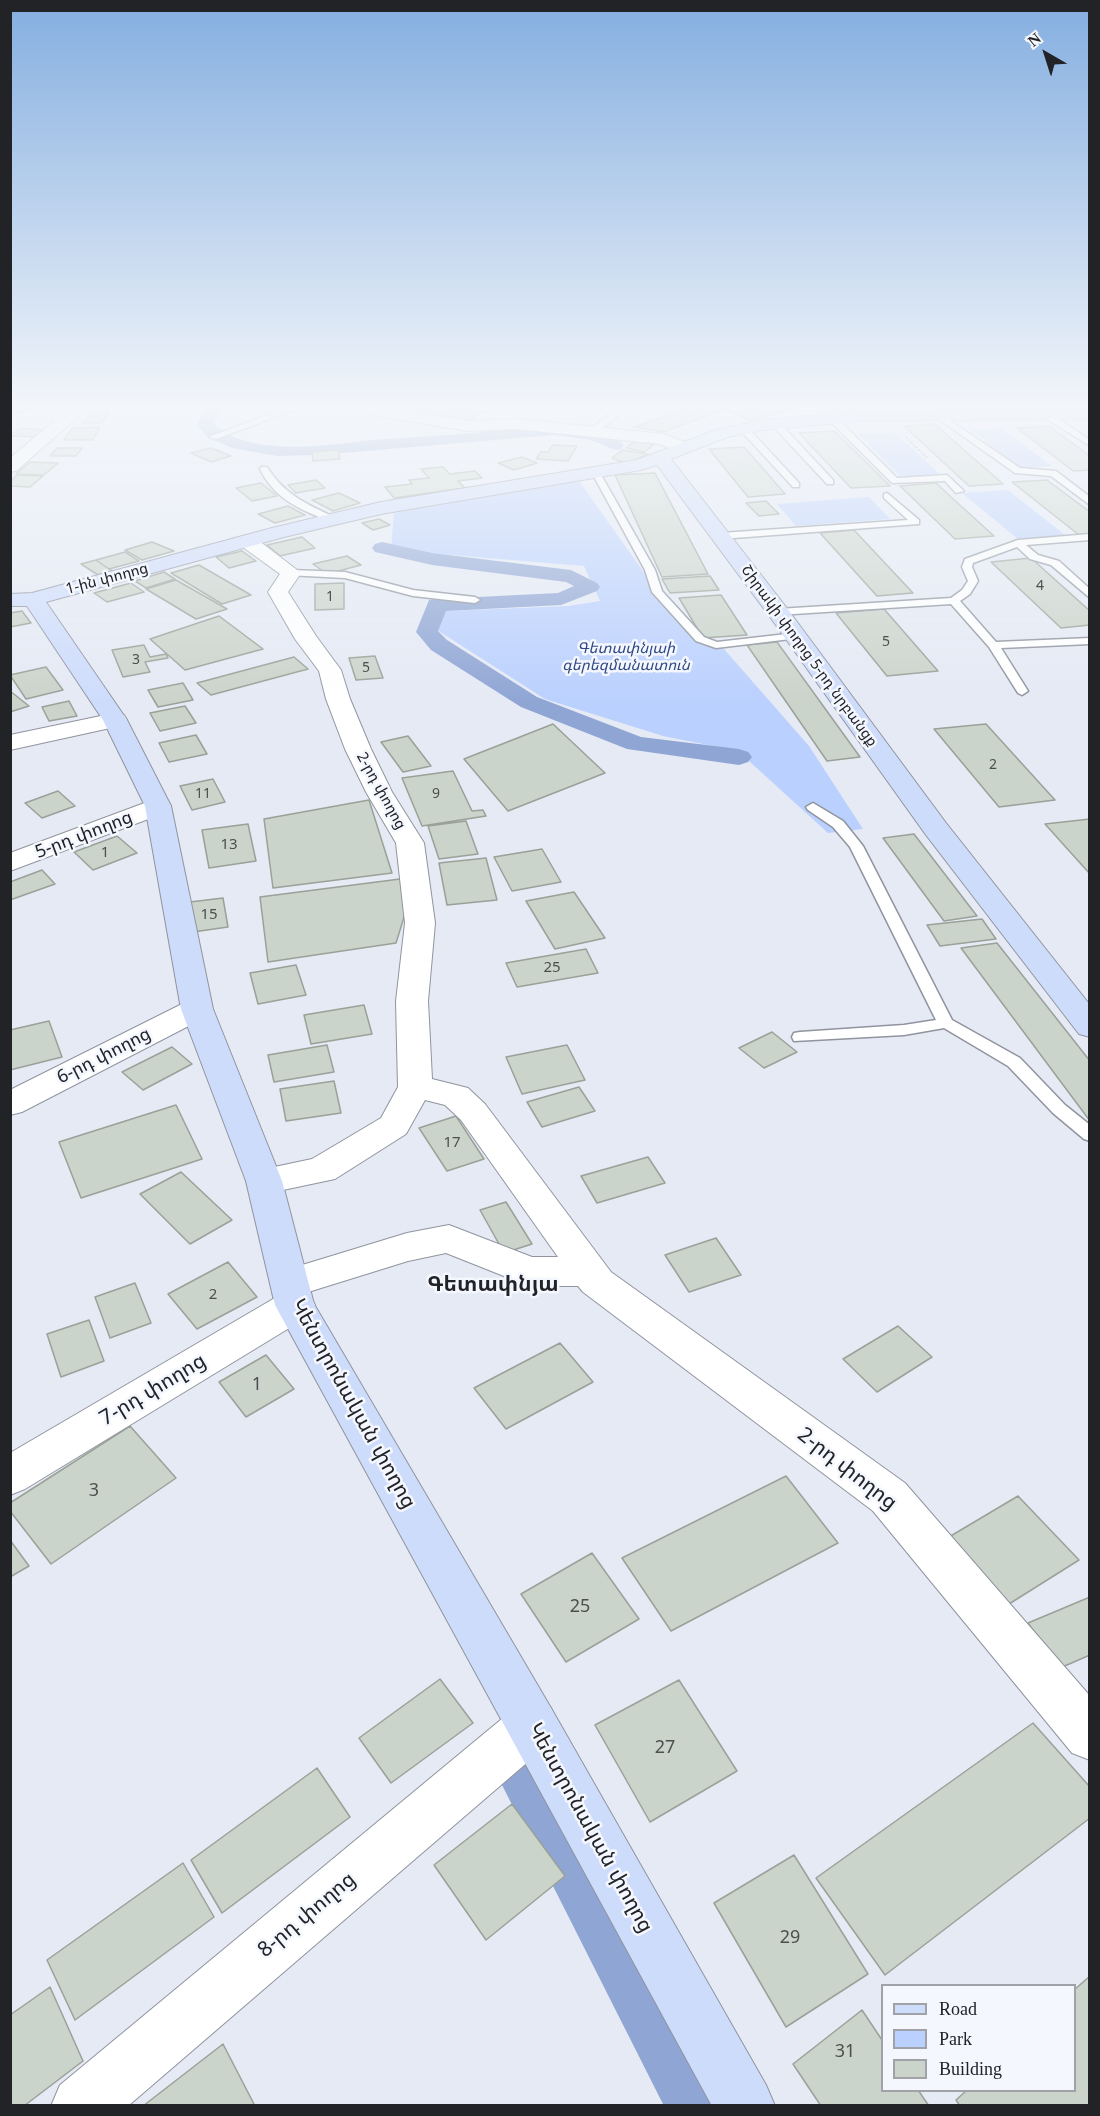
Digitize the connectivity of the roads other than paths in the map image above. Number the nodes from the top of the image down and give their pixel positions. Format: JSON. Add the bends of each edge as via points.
{"nodes":[{"id":1,"x":299,"y":505,"type":"edge"},
{"id":2,"x":401,"y":505,"type":"edge"},
{"id":3,"x":614,"y":505,"type":"edge"},
{"id":4,"x":697,"y":505,"type":"edge"},
{"id":5,"x":897,"y":505,"type":"edge"},
{"id":6,"x":331,"y":519,"type":"junction"},
{"id":7,"x":721,"y":536,"type":"junction"},
{"id":8,"x":1089,"y":537,"type":"edge"},
{"id":9,"x":247,"y":541,"type":"junction"},
{"id":10,"x":1018,"y":543,"type":"junction"},
{"id":11,"x":291,"y":573,"type":"junction"},
{"id":12,"x":1089,"y":595,"type":"edge"},
{"id":13,"x":22,"y":599,"type":"edge"},
{"id":14,"x":475,"y":600,"type":"dead end"},
{"id":15,"x":954,"y":601,"type":"junction"},
{"id":16,"x":778,"y":612,"type":"junction"},
{"id":17,"x":795,"y":636,"type":"junction"},
{"id":18,"x":1089,"y":641,"type":"edge"},
{"id":19,"x":993,"y":645,"type":"junction"},
{"id":20,"x":1022,"y":691,"type":"dead end"},
{"id":21,"x":115,"y":720,"type":"junction"},
{"id":22,"x":10,"y":743,"type":"edge"},
{"id":23,"x":158,"y":806,"type":"junction"},
{"id":24,"x":813,"y":807,"type":"dead end"},
{"id":25,"x":10,"y":863,"type":"edge"},
{"id":26,"x":197,"y":1009,"type":"junction"},
{"id":27,"x":946,"y":1023,"type":"junction"},
{"id":28,"x":1089,"y":1027,"type":"edge"},
{"id":29,"x":800,"y":1037,"type":"dead end"},
{"id":30,"x":415,"y":1087,"type":"junction"},
{"id":31,"x":10,"y":1104,"type":"edge"},
{"id":32,"x":1089,"y":1135,"type":"edge"},
{"id":33,"x":264,"y":1181,"type":"junction"},
{"id":34,"x":590,"y":1272,"type":"junction"},
{"id":35,"x":293,"y":1294,"type":"junction"},
{"id":36,"x":10,"y":1476,"type":"edge"},
{"id":37,"x":533,"y":1725,"type":"junction"},
{"id":38,"x":1089,"y":1735,"type":"edge"},
{"id":39,"x":81,"y":2106,"type":"edge"},
{"id":40,"x":745,"y":2106,"type":"edge"}],
"edges":[{"from":1,"to":6,"type":"lane"},
{"from":2,"to":6,"type":"main road","name":"1-ին փողոց"},
{"from":3,"to":17,"type":"lane","via":[[650,570],[657,592],[700,639],[716,645]]},
{"from":4,"to":7,"type":"main road","name":"Շիրակի փողոց 5-րդ նրբանցք"},
{"from":5,"to":7,"type":"lane","via":[[916,522]]},
{"from":6,"to":9,"type":"main road","name":"1-ին փողոց"},
{"from":7,"to":16,"type":"main road","name":"Շիրակի փողոց 5-րդ նրբանցք"},
{"from":8,"to":10,"type":"lane"},
{"from":9,"to":11,"type":"street"},
{"from":9,"to":13,"type":"main road","name":"1-ին փողոց"},
{"from":10,"to":12,"type":"lane","via":[[1034,556],[1055,563]]},
{"from":10,"to":15,"type":"lane","via":[[969,561],[967,567],[973,581]]},
{"from":11,"to":14,"type":"lane","via":[[345,575],[413,593]]},
{"from":11,"to":30,"type":"street","name":"2-րդ փողոց","via":[[278,592],[330,670],[358,749],[410,843],[420,923],[412,1001]]},
{"from":13,"to":21,"type":"main road","name":"Կենտրոնական փողոց"},
{"from":15,"to":16,"type":"lane"},
{"from":15,"to":19,"type":"lane"},
{"from":16,"to":17,"type":"main road","name":"Շիրակի փողոց 5-րդ նրբանցք"},
{"from":17,"to":28,"type":"main road","name":"Շիրակի փողոց 5-րդ նրբանցք","via":[[936,829]]},
{"from":18,"to":19,"type":"lane"},
{"from":19,"to":20,"type":"lane"},
{"from":21,"to":22,"type":"street"},
{"from":21,"to":23,"type":"main road","name":"Կենտրոնական փողոց"},
{"from":23,"to":25,"type":"street","name":"5-րդ փողոց"},
{"from":23,"to":26,"type":"main road","name":"Կենտրոնական փողոց"},
{"from":24,"to":27,"type":"lane","via":[[838,824],[856,846]]},
{"from":26,"to":31,"type":"street","name":"6-րդ փողոց"},
{"from":26,"to":33,"type":"main road","name":"Կենտրոնական փողոց"},
{"from":27,"to":29,"type":"lane"},
{"from":27,"to":32,"type":"lane","via":[[1014,1062]]},
{"from":30,"to":33,"type":"street","via":[[394,1126],[322,1170]]},
{"from":30,"to":34,"type":"street","name":"2-րդ փողոց","via":[[456,1096],[473,1112]]},
{"from":33,"to":35,"type":"main road","name":"Կենտրոնական փողոց"},
{"from":34,"to":35,"type":"street","via":[[529,1272],[449,1239],[406,1247]]},
{"from":34,"to":38,"type":"street","name":"2-րդ փողոց","via":[[889,1497]]},
{"from":35,"to":36,"type":"street","name":"7-րդ փողոց"},
{"from":35,"to":37,"type":"main road","name":"Կենտրոնական փողոց"},
{"from":37,"to":39,"type":"street","name":"8-րդ փողոց"},
{"from":37,"to":40,"type":"main road","name":"Կենտրոնական փողոց"}]}
